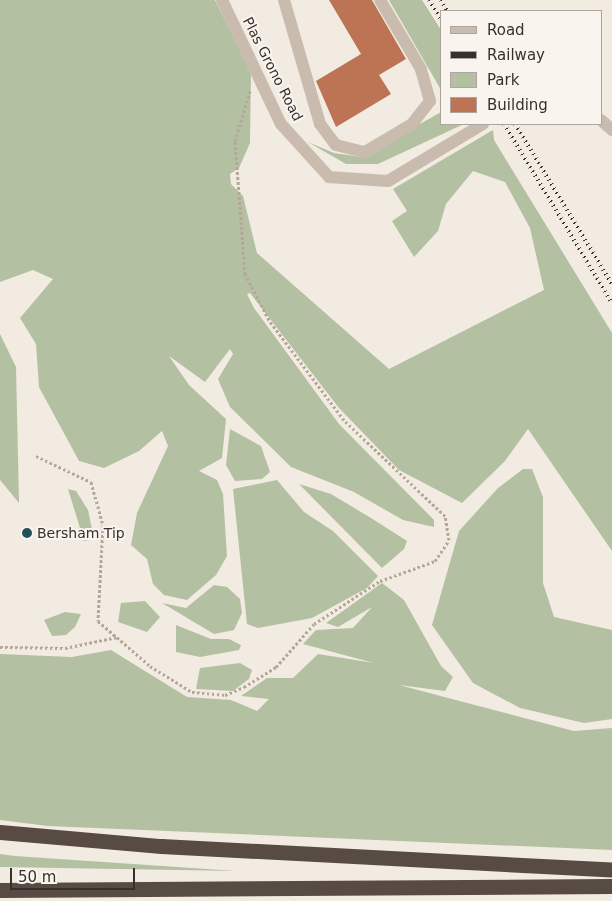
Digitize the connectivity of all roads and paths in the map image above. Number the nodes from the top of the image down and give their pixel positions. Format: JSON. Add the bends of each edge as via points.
{"nodes":[{"id":1,"x":222,"y":0,"type":"edge"},
{"id":2,"x":284,"y":0,"type":"edge"},
{"id":3,"x":380,"y":0,"type":"edge"},
{"id":4,"x":256,"y":71,"type":"junction"},
{"id":5,"x":602,"y":121,"type":"edge"},
{"id":6,"x":481,"y":125,"type":"edge"},
{"id":7,"x":612,"y":130,"type":"edge"},
{"id":8,"x":36,"y":456,"type":"dead end"},
{"id":9,"x":117,"y":637,"type":"junction"},
{"id":10,"x":0,"y":647,"type":"edge"},
{"id":11,"x":0,"y":832,"type":"edge"},
{"id":12,"x":612,"y":870,"type":"edge"},
{"id":13,"x":612,"y":886,"type":"edge"},
{"id":14,"x":0,"y":890,"type":"edge"}],
"edges":[{"from":1,"to":4,"type":"street","name":"Plas Grono Road"},
{"from":2,"to":3,"type":"street","via":[[320,124],[336,145],[365,152],[412,124],[430,101],[421,68]]},
{"from":4,"to":6,"type":"street","name":"Plas Grono Road","via":[[281,124],[328,177],[388,181]]},
{"from":4,"to":9,"type":"path","via":[[235,141],[245,274],[269,320],[344,420],[445,516],[449,540],[434,561],[380,581],[314,624],[276,667],[225,695],[192,692],[150,666]]},
{"from":5,"to":7,"type":"street"},
{"from":8,"to":9,"type":"path","via":[[91,482],[102,524],[98,621]]},
{"from":9,"to":10,"type":"path","via":[[65,648]]},
{"from":11,"to":12,"type":"highway","via":[[161,846]]},
{"from":13,"to":14,"type":"highway"}]}
